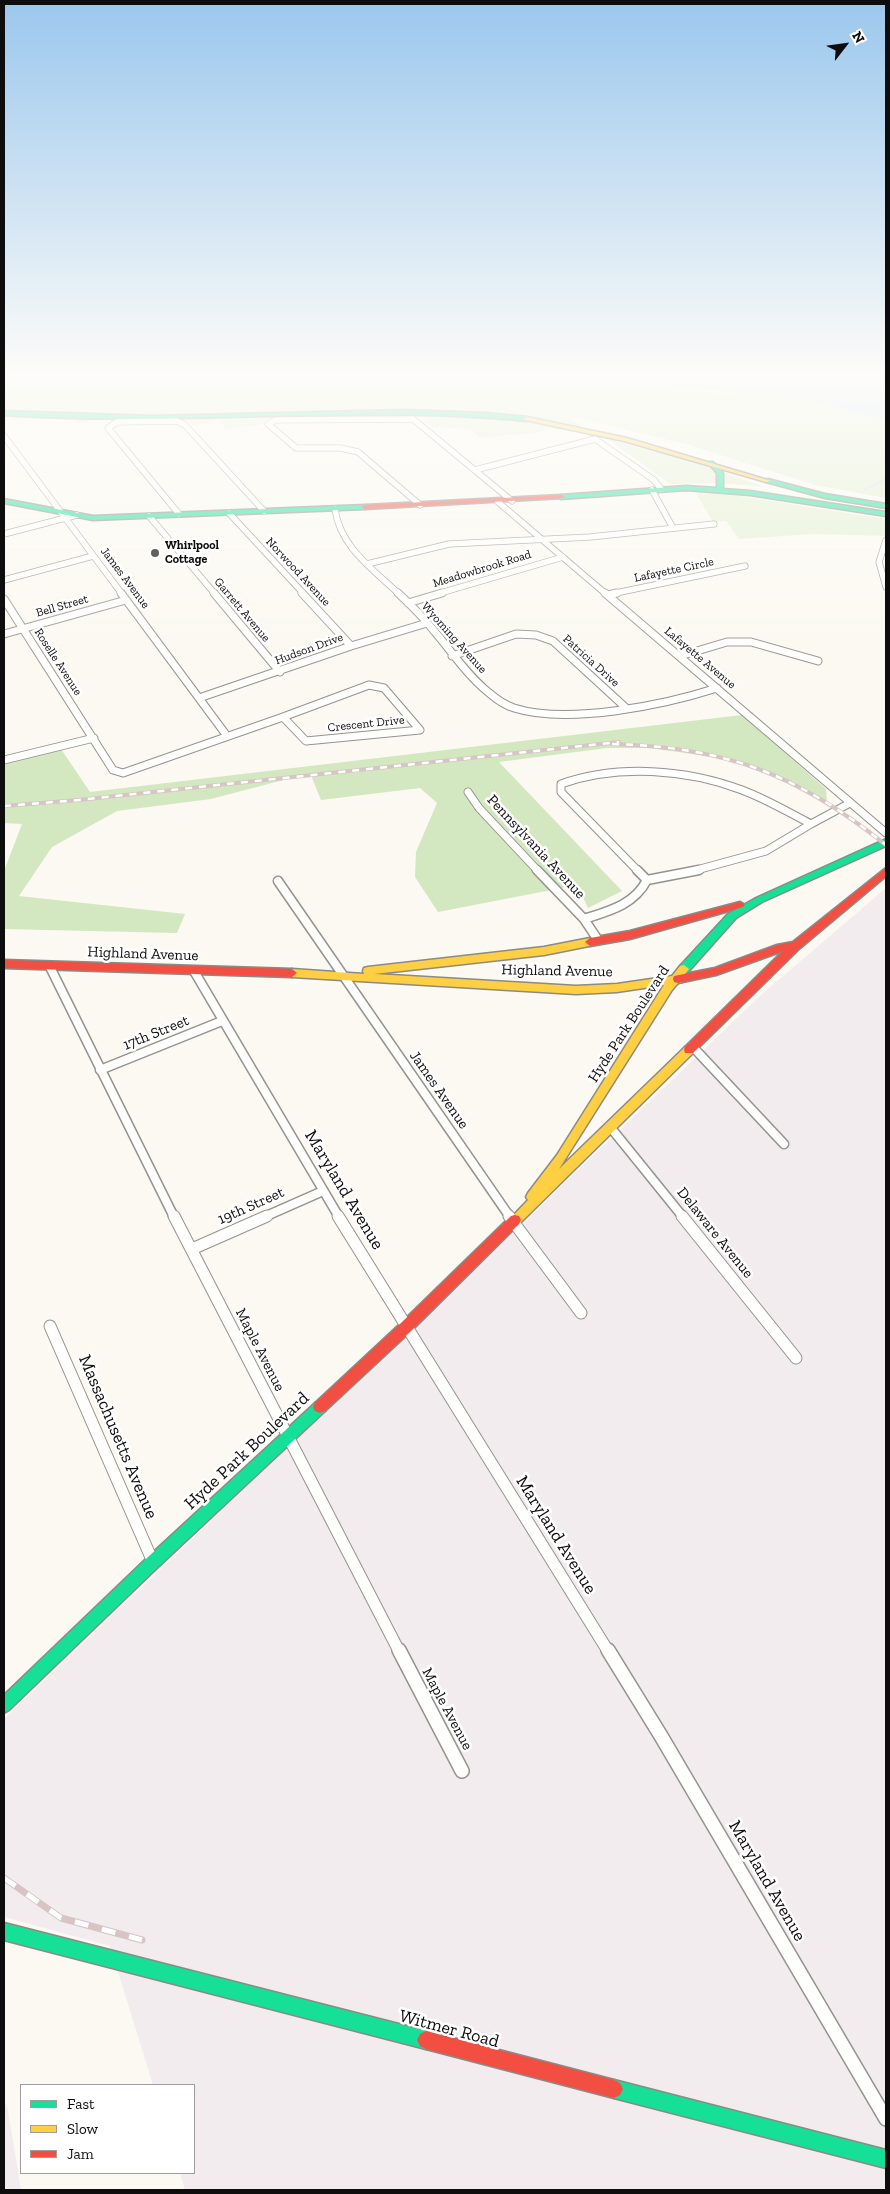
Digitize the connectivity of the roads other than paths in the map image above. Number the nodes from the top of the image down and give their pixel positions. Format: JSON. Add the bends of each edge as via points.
{"nodes":[{"id":1,"x":33,"y":475,"type":"edge"},
{"id":2,"x":147,"y":475,"type":"edge"},
{"id":3,"x":231,"y":475,"type":"edge"},
{"id":4,"x":385,"y":475,"type":"edge"},
{"id":5,"x":481,"y":475,"type":"edge"},
{"id":6,"x":648,"y":475,"type":"edge"},
{"id":7,"x":751,"y":475,"type":"edge"},
{"id":8,"x":720,"y":476,"type":"joint"},
{"id":9,"x":789,"y":487,"type":"junction"},
{"id":10,"x":657,"y":490,"type":"junction"},
{"id":11,"x":720,"y":490,"type":"junction"},
{"id":12,"x":4,"y":501,"type":"edge"},
{"id":13,"x":512,"y":501,"type":"junction"},
{"id":14,"x":498,"y":502,"type":"junction"},
{"id":15,"x":420,"y":505,"type":"junction"},
{"id":16,"x":886,"y":506,"type":"edge"},
{"id":17,"x":335,"y":509,"type":"junction"},
{"id":18,"x":264,"y":511,"type":"junction"},
{"id":19,"x":229,"y":513,"type":"junction"},
{"id":20,"x":179,"y":514,"type":"junction"},
{"id":21,"x":886,"y":514,"type":"edge"},
{"id":22,"x":62,"y":515,"type":"junction"},
{"id":23,"x":149,"y":516,"type":"junction"},
{"id":24,"x":714,"y":524,"type":"dead end"},
{"id":25,"x":674,"y":528,"type":"junction"},
{"id":26,"x":4,"y":534,"type":"edge"},
{"id":27,"x":543,"y":540,"type":"junction"},
{"id":28,"x":886,"y":540,"type":"edge"},
{"id":29,"x":93,"y":556,"type":"junction"},
{"id":30,"x":563,"y":557,"type":"junction"},
{"id":31,"x":367,"y":564,"type":"junction"},
{"id":32,"x":745,"y":566,"type":"dead end"},
{"id":33,"x":4,"y":580,"type":"edge"},
{"id":34,"x":886,"y":587,"type":"edge"},
{"id":35,"x":608,"y":595,"type":"junction"},
{"id":36,"x":4,"y":599,"type":"edge"},
{"id":37,"x":126,"y":600,"type":"junction"},
{"id":38,"x":408,"y":603,"type":"junction"},
{"id":39,"x":427,"y":623,"type":"junction"},
{"id":40,"x":22,"y":629,"type":"junction"},
{"id":41,"x":4,"y":634,"type":"edge"},
{"id":42,"x":351,"y":646,"type":"junction"},
{"id":43,"x":452,"y":656,"type":"junction"},
{"id":44,"x":680,"y":656,"type":"junction"},
{"id":45,"x":818,"y":662,"type":"dead end"},
{"id":46,"x":280,"y":672,"type":"junction"},
{"id":47,"x":717,"y":688,"type":"junction"},
{"id":48,"x":199,"y":698,"type":"junction"},
{"id":49,"x":625,"y":707,"type":"junction"},
{"id":50,"x":283,"y":717,"type":"junction"},
{"id":51,"x":227,"y":736,"type":"junction"},
{"id":52,"x":94,"y":738,"type":"junction"},
{"id":53,"x":4,"y":760,"type":"edge"},
{"id":54,"x":468,"y":792,"type":"dead end"},
{"id":55,"x":850,"y":803,"type":"junction"},
{"id":56,"x":811,"y":824,"type":"junction"},
{"id":57,"x":886,"y":832,"type":"edge"},
{"id":58,"x":886,"y":842,"type":"edge"},
{"id":59,"x":886,"y":871,"type":"edge"},
{"id":60,"x":647,"y":880,"type":"junction"},
{"id":61,"x":278,"y":881,"type":"dead end"},
{"id":62,"x":759,"y":900,"type":"junction"},
{"id":63,"x":584,"y":920,"type":"junction"},
{"id":64,"x":598,"y":940,"type":"junction"},
{"id":65,"x":796,"y":945,"type":"junction"},
{"id":66,"x":4,"y":964,"type":"edge"},
{"id":67,"x":50,"y":967,"type":"junction"},
{"id":68,"x":194,"y":971,"type":"junction"},
{"id":69,"x":342,"y":974,"type":"junction"},
{"id":70,"x":674,"y":980,"type":"junction"},
{"id":71,"x":222,"y":1020,"type":"junction"},
{"id":72,"x":692,"y":1046,"type":"junction"},
{"id":73,"x":100,"y":1070,"type":"junction"},
{"id":74,"x":611,"y":1128,"type":"junction"},
{"id":75,"x":784,"y":1144,"type":"dead end"},
{"id":76,"x":323,"y":1191,"type":"junction"},
{"id":77,"x":514,"y":1223,"type":"junction"},
{"id":78,"x":192,"y":1249,"type":"junction"},
{"id":79,"x":581,"y":1313,"type":"dead end"},
{"id":80,"x":50,"y":1326,"type":"dead end"},
{"id":81,"x":406,"y":1327,"type":"junction"},
{"id":82,"x":796,"y":1358,"type":"dead end"},
{"id":83,"x":288,"y":1438,"type":"junction"},
{"id":84,"x":153,"y":1562,"type":"junction"},
{"id":85,"x":4,"y":1705,"type":"edge"},
{"id":86,"x":462,"y":1771,"type":"dead end"},
{"id":87,"x":4,"y":1931,"type":"edge"},
{"id":88,"x":886,"y":2119,"type":"edge"},
{"id":89,"x":886,"y":2160,"type":"edge"}],
"edges":[{"from":1,"to":22,"type":"street","name":"James Avenue"},
{"from":2,"to":20,"type":"street"},
{"from":3,"to":18,"type":"street"},
{"from":4,"to":15,"type":"street"},
{"from":5,"to":13,"type":"street"},
{"from":6,"to":10,"type":"street","via":[[654,480]]},
{"from":7,"to":9,"type":"main road"},
{"from":8,"to":9,"type":"main road"},
{"from":8,"to":11,"type":"main road"},
{"from":9,"to":16,"type":"main road"},
{"from":10,"to":11,"type":"main road"},
{"from":10,"to":13,"type":"main road"},
{"from":10,"to":25,"type":"street"},
{"from":11,"to":21,"type":"main road"},
{"from":12,"to":22,"type":"main road"},
{"from":13,"to":14,"type":"main road"},
{"from":14,"to":15,"type":"main road"},
{"from":14,"to":27,"type":"street","name":"Lafayette Avenue"},
{"from":15,"to":17,"type":"main road"},
{"from":17,"to":18,"type":"main road"},
{"from":17,"to":31,"type":"street","name":"Wyoming Avenue","via":[[337,524],[345,541]]},
{"from":18,"to":19,"type":"main road"},
{"from":19,"to":20,"type":"main road"},
{"from":19,"to":42,"type":"street","name":"Norwood Avenue"},
{"from":20,"to":23,"type":"main road"},
{"from":22,"to":23,"type":"main road","via":[[93,518]]},
{"from":22,"to":26,"type":"street"},
{"from":22,"to":29,"type":"street","name":"James Avenue"},
{"from":23,"to":46,"type":"street","name":"Garrett Avenue"},
{"from":24,"to":25,"type":"street"},
{"from":25,"to":27,"type":"street"},
{"from":27,"to":30,"type":"street","name":"Lafayette Avenue"},
{"from":27,"to":31,"type":"street","via":[[434,547]]},
{"from":28,"to":34,"type":"street","via":[[879,562]]},
{"from":29,"to":33,"type":"street"},
{"from":29,"to":37,"type":"street","name":"James Avenue"},
{"from":30,"to":35,"type":"street","name":"Lafayette Avenue"},
{"from":30,"to":38,"type":"street","name":"Meadowbrook Road"},
{"from":31,"to":38,"type":"street","name":"Wyoming Avenue"},
{"from":32,"to":35,"type":"street","name":"Lafayette Circle"},
{"from":35,"to":44,"type":"street","name":"Lafayette Avenue"},
{"from":36,"to":40,"type":"street","name":"Roselle Avenue"},
{"from":37,"to":40,"type":"street","name":"Bell Street"},
{"from":37,"to":48,"type":"street","name":"James Avenue"},
{"from":38,"to":39,"type":"street","name":"Wyoming Avenue"},
{"from":39,"to":42,"type":"street","name":"Hudson Drive"},
{"from":39,"to":43,"type":"street","name":"Wyoming Avenue"},
{"from":40,"to":41,"type":"street","name":"Bell Street"},
{"from":40,"to":52,"type":"street","name":"Roselle Avenue"},
{"from":42,"to":46,"type":"street","name":"Hudson Drive"},
{"from":43,"to":49,"type":"street","name":"Wyoming Avenue","via":[[492,695],[511,707],[533,713],[558,714]]},
{"from":43,"to":49,"type":"street","name":"Patricia Drive","via":[[516,634],[536,635],[553,641]]},
{"from":44,"to":45,"type":"street","via":[[727,642],[751,642]]},
{"from":44,"to":47,"type":"street","name":"Lafayette Avenue"},
{"from":46,"to":48,"type":"street","name":"Hudson Drive"},
{"from":47,"to":49,"type":"street","name":"Wyoming Avenue","via":[[678,700]]},
{"from":47,"to":55,"type":"street","name":"Lafayette Avenue"},
{"from":48,"to":51,"type":"street","name":"James Avenue"},
{"from":50,"to":50,"type":"street","name":"Crescent Drive","via":[[369,685],[384,688],[420,730],[306,741]]},
{"from":50,"to":51,"type":"street","name":"Crescent Drive"},
{"from":51,"to":52,"type":"street","name":"Crescent Drive","via":[[122,773],[113,770]]},
{"from":52,"to":53,"type":"street"},
{"from":54,"to":63,"type":"street","name":"Pennsylvania Avenue","via":[[479,808]]},
{"from":55,"to":56,"type":"street"},
{"from":55,"to":57,"type":"street","name":"Lafayette Avenue"},
{"from":56,"to":60,"type":"street","via":[[766,851],[717,866]]},
{"from":56,"to":60,"type":"street","via":[[732,786],[668,773],[578,777],[561,784],[561,792]]},
{"from":58,"to":62,"type":"main road","name":"Hyde Park Boulevard"},
{"from":59,"to":65,"type":"main road","name":"Hyde Park Boulevard"},
{"from":60,"to":63,"type":"street","via":[[640,895]]},
{"from":61,"to":69,"type":"street","name":"James Avenue"},
{"from":62,"to":64,"type":"main road","name":"Highland Avenue","via":[[679,923]]},
{"from":62,"to":70,"type":"main road","name":"Hyde Park Boulevard","via":[[716,930]]},
{"from":63,"to":64,"type":"street","name":"Pennsylvania Avenue"},
{"from":64,"to":69,"type":"main road","name":"Highland Avenue","via":[[506,956]]},
{"from":65,"to":70,"type":"main road","name":"Highland Avenue","via":[[716,971]]},
{"from":65,"to":72,"type":"main road","name":"Hyde Park Boulevard"},
{"from":66,"to":67,"type":"main road","name":"Highland Avenue"},
{"from":67,"to":68,"type":"main road","name":"Highland Avenue"},
{"from":67,"to":73,"type":"street","name":"Maple Avenue"},
{"from":68,"to":69,"type":"main road","name":"Highland Avenue"},
{"from":68,"to":71,"type":"street","name":"Maryland Avenue"},
{"from":69,"to":70,"type":"main road","name":"Highland Avenue","via":[[576,990]]},
{"from":69,"to":77,"type":"street","name":"James Avenue"},
{"from":70,"to":77,"type":"main road","name":"Hyde Park Boulevard","via":[[561,1158]]},
{"from":71,"to":73,"type":"street","name":"17th Street"},
{"from":71,"to":76,"type":"street","name":"Maryland Avenue"},
{"from":72,"to":74,"type":"main road","name":"Hyde Park Boulevard"},
{"from":72,"to":75,"type":"street"},
{"from":73,"to":78,"type":"street","name":"Maple Avenue"},
{"from":74,"to":77,"type":"main road","name":"Hyde Park Boulevard"},
{"from":74,"to":82,"type":"street","name":"Delaware Avenue"},
{"from":76,"to":78,"type":"street","name":"19th Street"},
{"from":76,"to":81,"type":"street","name":"Maryland Avenue"},
{"from":77,"to":79,"type":"street","name":"James Avenue"},
{"from":77,"to":81,"type":"main road","name":"Hyde Park Boulevard"},
{"from":78,"to":83,"type":"street","name":"Maple Avenue"},
{"from":80,"to":84,"type":"street","name":"Massachusetts Avenue"},
{"from":81,"to":83,"type":"main road","name":"Hyde Park Boulevard"},
{"from":81,"to":88,"type":"street","name":"Maryland Avenue","via":[[661,1736]]},
{"from":83,"to":84,"type":"main road","name":"Hyde Park Boulevard"},
{"from":83,"to":86,"type":"street","name":"Maple Avenue"},
{"from":84,"to":85,"type":"main road","name":"Hyde Park Boulevard"},
{"from":87,"to":89,"type":"main road","name":"Witmer Road"}]}
